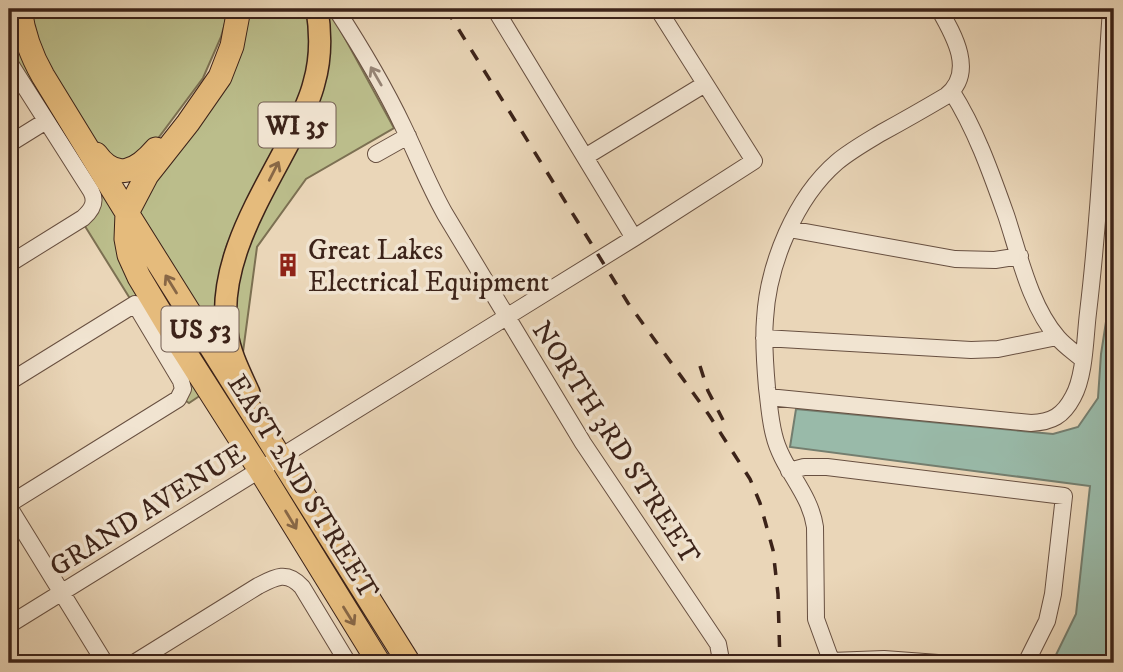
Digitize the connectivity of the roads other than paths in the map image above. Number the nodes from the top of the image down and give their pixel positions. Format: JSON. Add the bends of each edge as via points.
{"nodes":[{"id":1,"x":20,"y":9,"type":"edge"},
{"id":2,"x":239,"y":9,"type":"edge"},
{"id":3,"x":317,"y":9,"type":"edge"},
{"id":4,"x":335,"y":9,"type":"edge"},
{"id":5,"x":495,"y":9,"type":"edge"},
{"id":6,"x":658,"y":9,"type":"edge"},
{"id":7,"x":939,"y":9,"type":"edge"},
{"id":8,"x":1111,"y":9,"type":"edge"},
{"id":9,"x":232,"y":46,"type":"junction"},
{"id":10,"x":9,"y":62,"type":"edge"},
{"id":11,"x":43,"y":76,"type":"junction"},
{"id":12,"x":705,"y":84,"type":"junction"},
{"id":13,"x":952,"y":92,"type":"junction"},
{"id":14,"x":46,"y":121,"type":"junction"},
{"id":15,"x":408,"y":136,"type":"junction"},
{"id":16,"x":9,"y":144,"type":"edge"},
{"id":17,"x":376,"y":154,"type":"dead end"},
{"id":18,"x":585,"y":157,"type":"junction"},
{"id":19,"x":127,"y":213,"type":"junction"},
{"id":20,"x":789,"y":229,"type":"junction"},
{"id":21,"x":634,"y":238,"type":"junction"},
{"id":22,"x":1020,"y":256,"type":"junction"},
{"id":23,"x":9,"y":264,"type":"edge"},
{"id":24,"x":507,"y":317,"type":"junction"},
{"id":25,"x":1057,"y":337,"type":"junction"},
{"id":26,"x":764,"y":338,"type":"junction"},
{"id":27,"x":1082,"y":359,"type":"junction"},
{"id":28,"x":9,"y":382,"type":"edge"},
{"id":29,"x":768,"y":397,"type":"junction"},
{"id":30,"x":277,"y":451,"type":"junction"},
{"id":31,"x":260,"y":470,"type":"junction"},
{"id":32,"x":789,"y":471,"type":"junction"},
{"id":33,"x":9,"y":505,"type":"edge"},
{"id":34,"x":61,"y":592,"type":"junction"},
{"id":35,"x":9,"y":625,"type":"edge"},
{"id":36,"x":340,"y":660,"type":"edge"},
{"id":37,"x":832,"y":662,"type":"edge"},
{"id":38,"x":105,"y":663,"type":"edge"},
{"id":39,"x":134,"y":663,"type":"edge"},
{"id":40,"x":379,"y":663,"type":"edge"},
{"id":41,"x":409,"y":663,"type":"edge"},
{"id":42,"x":718,"y":663,"type":"edge"},
{"id":43,"x":938,"y":663,"type":"edge"},
{"id":44,"x":1026,"y":663,"type":"edge"}],
"edges":[{"from":1,"to":11,"type":"highway","number":"US 53"},
{"from":2,"to":9,"type":"highway"},
{"from":30,"to":3,"type":"main road","number":"WI 35","one_way":true,"via":[[230,348],[226,290],[251,216],[314,85],[320,37]]},
{"from":15,"to":4,"type":"street","name":"NORTH 3RD STREET","one_way":true},
{"from":5,"to":18,"type":"street"},
{"from":6,"to":12,"type":"street"},
{"from":7,"to":13,"type":"street","via":[[960,52],[961,77]]},
{"from":8,"to":27,"type":"street"},
{"from":9,"to":11,"type":"highway","via":[[158,147],[141,165],[124,171],[100,160]]},
{"from":9,"to":19,"type":"highway","via":[[220,77],[148,175]]},
{"from":10,"to":14,"type":"street"},
{"from":11,"to":19,"type":"highway","number":"US 53"},
{"from":12,"to":18,"type":"street"},
{"from":12,"to":21,"type":"street","name":"GRAND AVENUE","via":[[754,161]]},
{"from":13,"to":20,"type":"street","via":[[838,160],[816,184]]},
{"from":13,"to":22,"type":"street","via":[[977,140]]},
{"from":14,"to":16,"type":"street"},
{"from":14,"to":23,"type":"street","via":[[91,191],[94,204],[88,214]]},
{"from":15,"to":17,"type":"street"},
{"from":15,"to":24,"type":"street","name":"NORTH 3RD STREET","via":[[441,207]]},
{"from":18,"to":21,"type":"street"},
{"from":30,"to":19,"type":"highway","name":"EAST 2ND STREET","number":"US 53","one_way":true},
{"from":19,"to":31,"type":"highway","name":"EAST 2ND STREET","number":"US 53","via":[[129,254],[139,277]]},
{"from":20,"to":22,"type":"street","via":[[955,259]]},
{"from":20,"to":26,"type":"street","via":[[772,276]]},
{"from":21,"to":24,"type":"street","name":"GRAND AVENUE"},
{"from":22,"to":25,"type":"street","via":[[1034,296]]},
{"from":24,"to":30,"type":"street","name":"GRAND AVENUE"},
{"from":24,"to":42,"type":"street","name":"NORTH 3RD STREET","via":[[583,443],[718,644]]},
{"from":25,"to":26,"type":"street","via":[[984,350]]},
{"from":25,"to":27,"type":"street"},
{"from":26,"to":29,"type":"street"},
{"from":27,"to":29,"type":"street","via":[[1073,398],[1060,414],[1044,422]]},
{"from":28,"to":33,"type":"street","via":[[135,304],[183,389],[178,398]]},
{"from":29,"to":32,"type":"street","via":[[773,433]]},
{"from":30,"to":31,"type":"street","name":"GRAND AVENUE"},
{"from":30,"to":41,"type":"highway","name":"EAST 2ND STREET","number":"US 53"},
{"from":31,"to":34,"type":"street","name":"GRAND AVENUE"},
{"from":31,"to":40,"type":"highway","name":"EAST 2ND STREET","number":"US 53","one_way":true},
{"from":32,"to":37,"type":"street","via":[[813,515],[816,619]]},
{"from":32,"to":44,"type":"street","via":[[827,467],[1064,496],[1047,621]]},
{"from":33,"to":34,"type":"street"},
{"from":34,"to":35,"type":"street","name":"GRAND AVENUE"},
{"from":34,"to":38,"type":"street"},
{"from":36,"to":39,"type":"street","via":[[302,587],[283,576],[258,586]]},
{"from":37,"to":43,"type":"street"}]}
